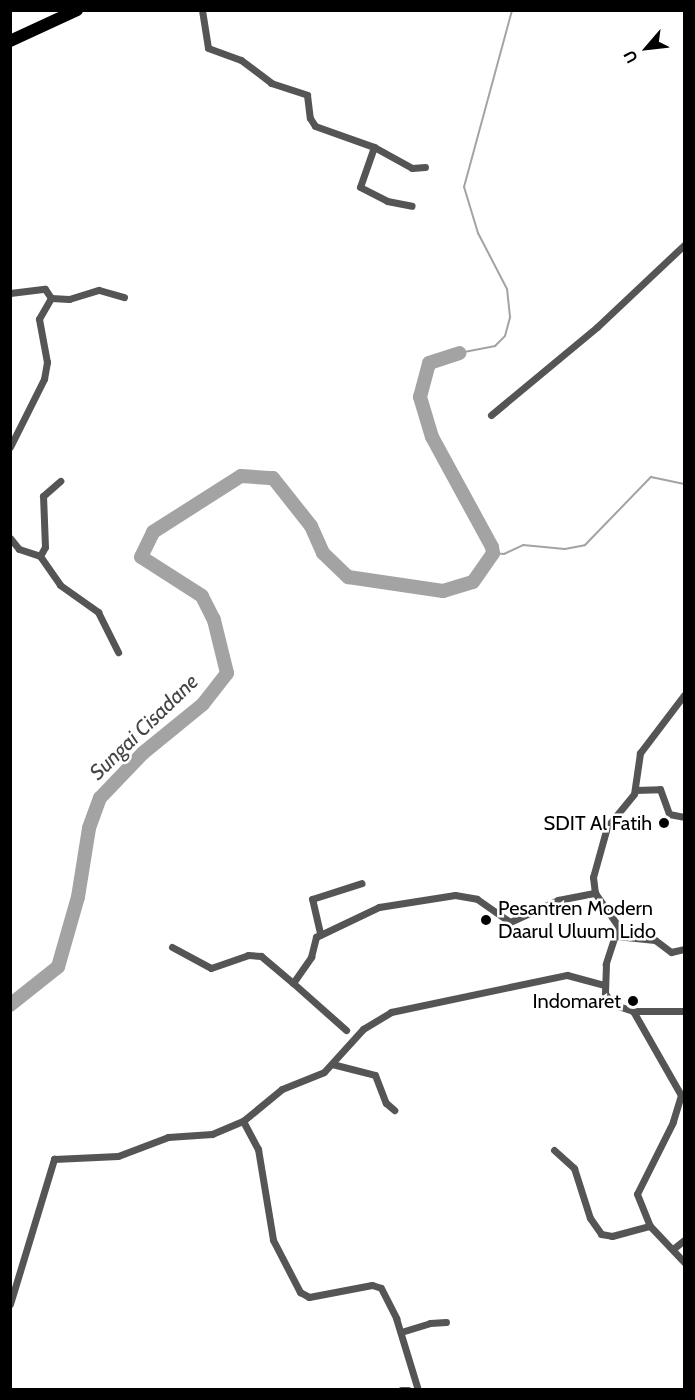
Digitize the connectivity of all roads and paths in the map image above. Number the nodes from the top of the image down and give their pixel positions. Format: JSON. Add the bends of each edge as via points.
{"nodes":[{"id":1,"x":77,"y":10,"type":"edge"},
{"id":2,"x":202,"y":10,"type":"edge"},
{"id":3,"x":10,"y":42,"type":"edge"},
{"id":4,"x":374,"y":147,"type":"junction"},
{"id":5,"x":425,"y":167,"type":"dead end"},
{"id":6,"x":412,"y":206,"type":"dead end"},
{"id":7,"x":684,"y":245,"type":"edge"},
{"id":8,"x":10,"y":293,"type":"edge"},
{"id":9,"x":124,"y":297,"type":"dead end"},
{"id":10,"x":51,"y":298,"type":"junction"},
{"id":11,"x":491,"y":415,"type":"dead end"},
{"id":12,"x":10,"y":447,"type":"edge"},
{"id":13,"x":60,"y":481,"type":"dead end"},
{"id":14,"x":10,"y":538,"type":"edge"},
{"id":15,"x":13,"y":546,"type":"edge"},
{"id":16,"x":40,"y":556,"type":"junction"},
{"id":17,"x":118,"y":652,"type":"dead end"},
{"id":18,"x":684,"y":695,"type":"edge"},
{"id":19,"x":635,"y":790,"type":"junction"},
{"id":20,"x":684,"y":817,"type":"edge"},
{"id":21,"x":362,"y":883,"type":"dead end"},
{"id":22,"x":595,"y":893,"type":"junction"},
{"id":23,"x":320,"y":933,"type":"junction"},
{"id":24,"x":616,"y":936,"type":"junction"},
{"id":25,"x":172,"y":947,"type":"dead end"},
{"id":26,"x":684,"y":949,"type":"edge"},
{"id":27,"x":293,"y":983,"type":"junction"},
{"id":28,"x":604,"y":984,"type":"junction"},
{"id":29,"x":633,"y":1011,"type":"junction"},
{"id":30,"x":684,"y":1011,"type":"edge"},
{"id":31,"x":346,"y":1030,"type":"dead end"},
{"id":32,"x":332,"y":1064,"type":"junction"},
{"id":33,"x":394,"y":1110,"type":"dead end"},
{"id":34,"x":243,"y":1121,"type":"junction"},
{"id":35,"x":554,"y":1150,"type":"dead end"},
{"id":36,"x":650,"y":1226,"type":"junction"},
{"id":37,"x":684,"y":1240,"type":"edge"},
{"id":38,"x":673,"y":1249,"type":"junction"},
{"id":39,"x":684,"y":1262,"type":"edge"},
{"id":40,"x":10,"y":1304,"type":"edge"},
{"id":41,"x":447,"y":1322,"type":"dead end"},
{"id":42,"x":401,"y":1332,"type":"junction"},
{"id":43,"x":401,"y":1389,"type":"edge"},
{"id":44,"x":408,"y":1389,"type":"edge"},
{"id":45,"x":418,"y":1389,"type":"edge"}],
"edges":[{"from":1,"to":3,"type":"highway"},
{"from":2,"to":4,"type":"street","via":[[208,48],[241,60],[271,82],[307,95],[315,126]]},
{"from":4,"to":5,"type":"street","via":[[407,166]]},
{"from":4,"to":6,"type":"street","via":[[360,187],[387,201]]},
{"from":7,"to":11,"type":"street","via":[[597,327]]},
{"from":8,"to":10,"type":"street","via":[[45,290]]},
{"from":9,"to":10,"type":"street","via":[[99,290],[69,299]]},
{"from":10,"to":12,"type":"street","via":[[39,320],[47,362],[44,379]]},
{"from":13,"to":16,"type":"street","via":[[43,496],[45,547]]},
{"from":14,"to":15,"type":"street"},
{"from":15,"to":16,"type":"street"},
{"from":16,"to":17,"type":"street","via":[[60,585],[98,612]]},
{"from":18,"to":19,"type":"street","via":[[643,748]]},
{"from":19,"to":20,"type":"street","via":[[660,789],[669,814]]},
{"from":19,"to":22,"type":"street","via":[[601,840],[594,867]]},
{"from":21,"to":23,"type":"street","via":[[312,899]]},
{"from":22,"to":23,"type":"street","via":[[558,900],[510,922],[477,899],[446,895],[379,907]]},
{"from":22,"to":24,"type":"street","via":[[616,919]]},
{"from":23,"to":27,"type":"street","via":[[314,940],[309,961]]},
{"from":24,"to":26,"type":"street","via":[[655,940],[671,952]]},
{"from":24,"to":28,"type":"street"},
{"from":25,"to":27,"type":"street","via":[[211,968],[248,955],[261,956]]},
{"from":27,"to":31,"type":"street"},
{"from":28,"to":29,"type":"street","via":[[612,1004]]},
{"from":28,"to":32,"type":"street","via":[[567,975],[391,1012],[359,1033]]},
{"from":29,"to":30,"type":"street"},
{"from":29,"to":36,"type":"street","via":[[681,1098],[674,1122],[637,1190]]},
{"from":32,"to":33,"type":"street","via":[[375,1075],[386,1103]]},
{"from":32,"to":34,"type":"street","via":[[316,1076],[282,1089]]},
{"from":34,"to":40,"type":"street","via":[[209,1135],[168,1137],[118,1155],[54,1159]]},
{"from":34,"to":42,"type":"street","via":[[256,1143],[273,1240],[300,1292],[309,1297],[377,1285],[386,1294]]},
{"from":35,"to":36,"type":"street","via":[[574,1168],[590,1218],[601,1234],[612,1236]]},
{"from":36,"to":38,"type":"street"},
{"from":37,"to":38,"type":"street"},
{"from":38,"to":39,"type":"street"},
{"from":41,"to":42,"type":"street"},
{"from":42,"to":45,"type":"street"},
{"from":43,"to":44,"type":"street"}]}
